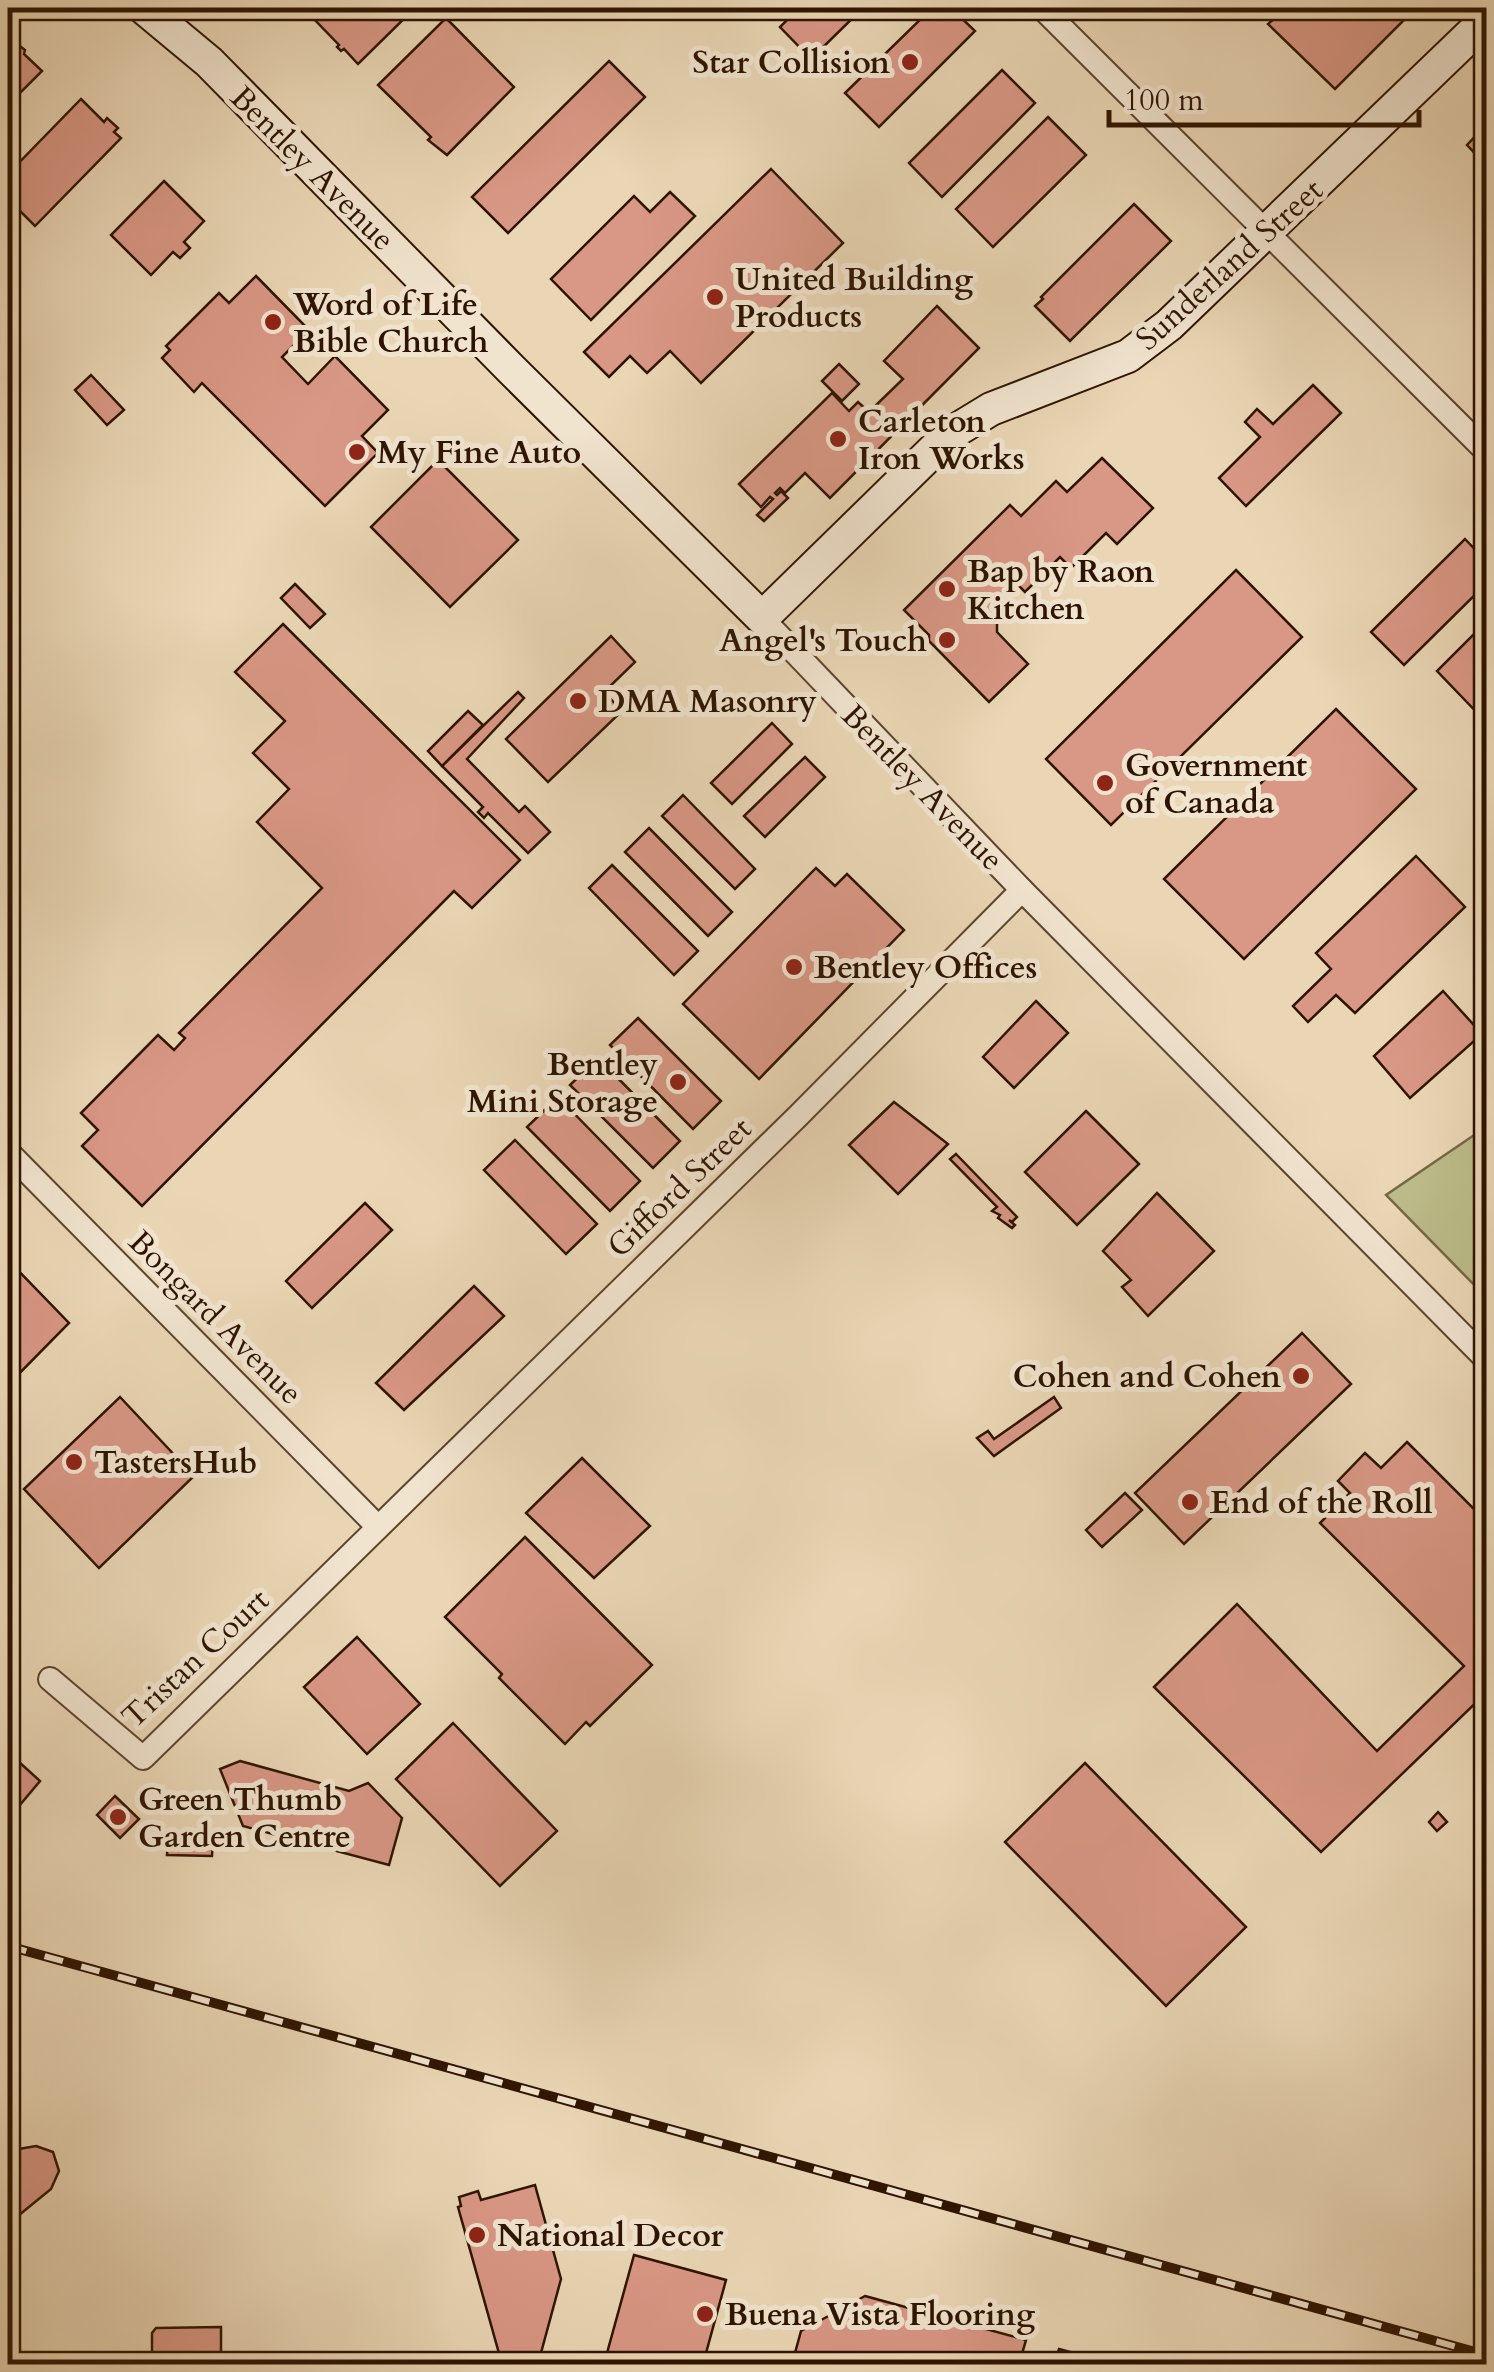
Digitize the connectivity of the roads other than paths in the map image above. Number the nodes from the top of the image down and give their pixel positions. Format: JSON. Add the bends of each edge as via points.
{"nodes":[{"id":1,"x":144,"y":8,"type":"edge"},
{"id":2,"x":1042,"y":8,"type":"edge"},
{"id":3,"x":1486,"y":20,"type":"edge"},
{"id":4,"x":1266,"y":234,"type":"junction"},
{"id":5,"x":1486,"y":451,"type":"edge"},
{"id":6,"x":762,"y":618,"type":"junction"},
{"id":7,"x":1022,"y":890,"type":"junction"},
{"id":8,"x":8,"y":1152,"type":"edge"},
{"id":9,"x":1486,"y":1359,"type":"edge"},
{"id":10,"x":378,"y":1526,"type":"junction"},
{"id":11,"x":50,"y":1679,"type":"dead end"}],
"edges":[{"from":1,"to":6,"type":"street","name":"Bentley Avenue","via":[[210,62]]},
{"from":2,"to":4,"type":"street"},
{"from":3,"to":4,"type":"street","name":"Sunderland Street"},
{"from":4,"to":5,"type":"street"},
{"from":4,"to":6,"type":"street","name":"Sunderland Street","via":[[1170,326],[1128,356],[990,408],[950,434]]},
{"from":6,"to":7,"type":"street","name":"Bentley Avenue"},
{"from":7,"to":9,"type":"street","name":"Bentley Avenue"},
{"from":7,"to":10,"type":"street","name":"Gifford Street"},
{"from":8,"to":10,"type":"street","name":"Bongard Avenue"},
{"from":10,"to":11,"type":"street","name":"Tristan Court","via":[[143,1758]]}]}
